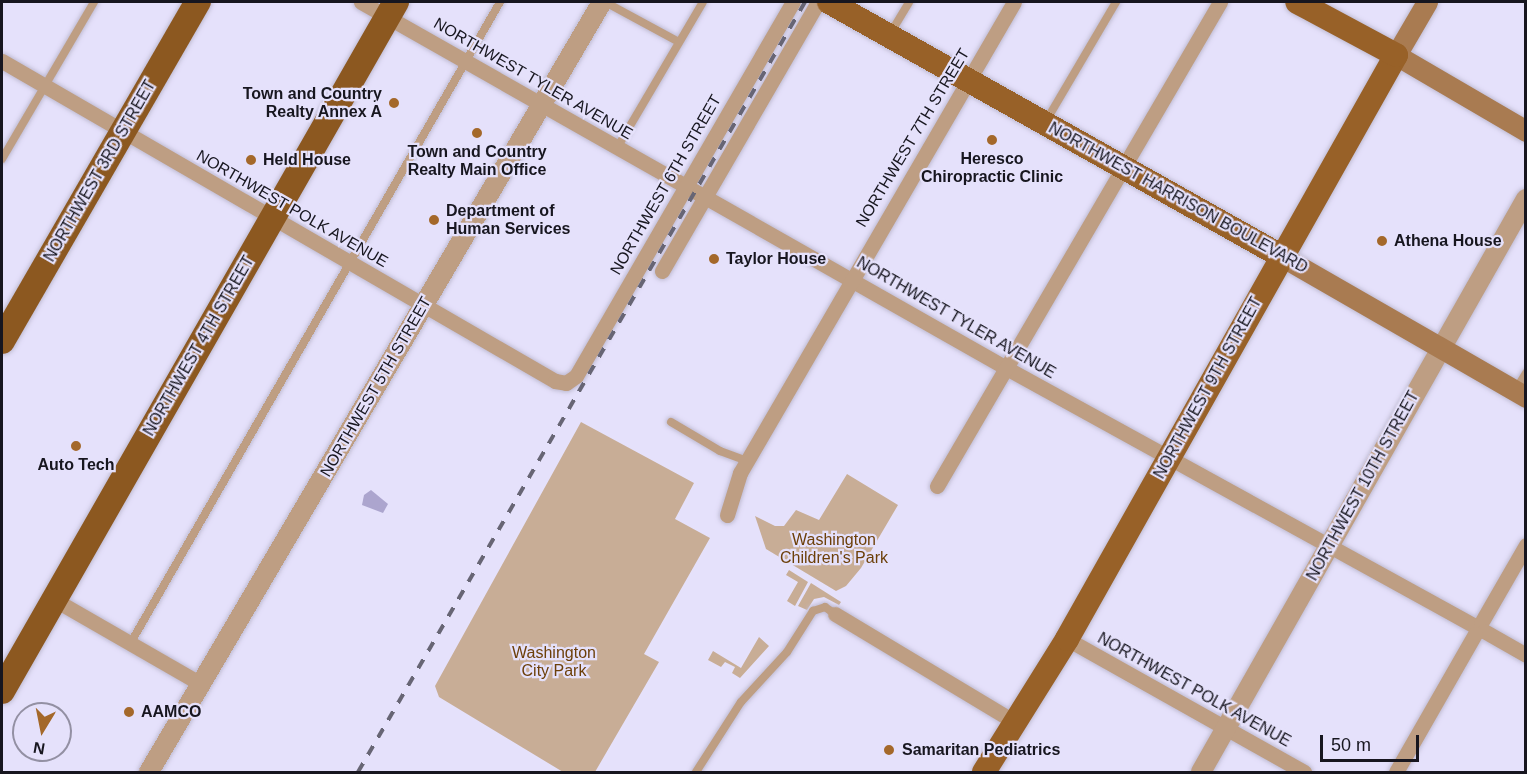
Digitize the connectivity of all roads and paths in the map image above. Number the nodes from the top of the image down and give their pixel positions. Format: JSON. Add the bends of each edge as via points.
{"nodes":[{"id":1,"x":94,"y":2,"type":"edge"},
{"id":2,"x":198,"y":2,"type":"edge"},
{"id":3,"x":361,"y":2,"type":"edge"},
{"id":4,"x":500,"y":2,"type":"edge"},
{"id":5,"x":603,"y":2,"type":"edge"},
{"id":6,"x":703,"y":2,"type":"edge"},
{"id":7,"x":793,"y":2,"type":"edge"},
{"id":8,"x":818,"y":2,"type":"edge"},
{"id":9,"x":829,"y":2,"type":"edge"},
{"id":10,"x":909,"y":2,"type":"edge"},
{"id":11,"x":1014,"y":2,"type":"edge"},
{"id":12,"x":1116,"y":2,"type":"edge"},
{"id":13,"x":1220,"y":2,"type":"edge"},
{"id":14,"x":1297,"y":2,"type":"edge"},
{"id":15,"x":1427,"y":2,"type":"edge"},
{"id":16,"x":392,"y":9,"type":"edge"},
{"id":17,"x":889,"y":35,"type":"junction"},
{"id":18,"x":679,"y":42,"type":"junction"},
{"id":19,"x":1396,"y":55,"type":"junction"},
{"id":20,"x":2,"y":61,"type":"edge"},
{"id":21,"x":465,"y":61,"type":"junction"},
{"id":22,"x":968,"y":80,"type":"junction"},
{"id":23,"x":44,"y":86,"type":"junction"},
{"id":24,"x":542,"y":105,"type":"junction"},
{"id":25,"x":1045,"y":123,"type":"junction"},
{"id":26,"x":123,"y":131,"type":"junction"},
{"id":27,"x":1526,"y":131,"type":"edge"},
{"id":28,"x":617,"y":148,"type":"junction"},
{"id":29,"x":2,"y":159,"type":"edge"},
{"id":30,"x":1124,"y":167,"type":"junction"},
{"id":31,"x":686,"y":187,"type":"junction"},
{"id":32,"x":704,"y":197,"type":"junction"},
{"id":33,"x":1526,"y":198,"type":"edge"},
{"id":34,"x":272,"y":219,"type":"junction"},
{"id":35,"x":1281,"y":256,"type":"junction"},
{"id":36,"x":349,"y":263,"type":"junction"},
{"id":37,"x":662,"y":271,"type":"dead end"},
{"id":38,"x":850,"y":278,"type":"junction"},
{"id":39,"x":424,"y":306,"type":"junction"},
{"id":40,"x":2,"y":341,"type":"edge"},
{"id":41,"x":1441,"y":348,"type":"junction"},
{"id":42,"x":1008,"y":369,"type":"junction"},
{"id":43,"x":566,"y":383,"type":"joint"},
{"id":44,"x":1522,"y":387,"type":"edge"},
{"id":45,"x":671,"y":422,"type":"dead end"},
{"id":46,"x":1170,"y":457,"type":"junction"},
{"id":47,"x":747,"y":461,"type":"junction"},
{"id":48,"x":937,"y":486,"type":"dead end"},
{"id":49,"x":727,"y":515,"type":"dead end"},
{"id":50,"x":1526,"y":544,"type":"edge"},
{"id":51,"x":1330,"y":545,"type":"junction"},
{"id":52,"x":55,"y":600,"type":"junction"},
{"id":53,"x":835,"y":614,"type":"joint"},
{"id":54,"x":1478,"y":628,"type":"junction"},
{"id":55,"x":1067,"y":639,"type":"junction"},
{"id":56,"x":130,"y":644,"type":"junction"},
{"id":57,"x":1526,"y":655,"type":"edge"},
{"id":58,"x":201,"y":684,"type":"junction"},
{"id":59,"x":2,"y":691,"type":"edge"},
{"id":60,"x":1015,"y":722,"type":"junction"},
{"id":61,"x":1226,"y":729,"type":"junction"},
{"id":62,"x":149,"y":772,"type":"edge"},
{"id":63,"x":696,"y":772,"type":"edge"},
{"id":64,"x":984,"y":772,"type":"edge"},
{"id":65,"x":1201,"y":772,"type":"edge"},
{"id":66,"x":1304,"y":772,"type":"edge"},
{"id":67,"x":1396,"y":772,"type":"edge"}],
"edges":[{"from":1,"to":23,"type":"lane"},
{"from":2,"to":26,"type":"highway","name":"NORTHWEST 3RD STREET"},
{"from":3,"to":16,"type":"street","name":"NORTHWEST TYLER AVENUE"},
{"from":4,"to":21,"type":"lane"},
{"from":5,"to":18,"type":"lane"},
{"from":5,"to":24,"type":"street","name":"NORTHWEST 5TH STREET"},
{"from":6,"to":18,"type":"lane"},
{"from":7,"to":31,"type":"street","name":"NORTHWEST 6TH STREET"},
{"from":8,"to":32,"type":"street"},
{"from":9,"to":17,"type":"main road","name":"NORTHWEST HARRISON BOULEVARD"},
{"from":10,"to":17,"type":"lane"},
{"from":11,"to":22,"type":"street","name":"NORTHWEST 7TH STREET"},
{"from":12,"to":25,"type":"lane"},
{"from":13,"to":30,"type":"street"},
{"from":14,"to":19,"type":"main road"},
{"from":15,"to":19,"type":"main road","name":"NORTHWEST 9TH STREET"},
{"from":16,"to":21,"type":"street","name":"NORTHWEST TYLER AVENUE"},
{"from":16,"to":34,"type":"highway","name":"NORTHWEST 4TH STREET"},
{"from":17,"to":22,"type":"main road","name":"NORTHWEST HARRISON BOULEVARD"},
{"from":18,"to":28,"type":"lane"},
{"from":19,"to":27,"type":"main road"},
{"from":19,"to":35,"type":"main road","name":"NORTHWEST 9TH STREET"},
{"from":20,"to":23,"type":"street","name":"NORTHWEST POLK AVENUE"},
{"from":21,"to":24,"type":"street","name":"NORTHWEST TYLER AVENUE"},
{"from":21,"to":36,"type":"lane"},
{"from":22,"to":25,"type":"main road","name":"NORTHWEST HARRISON BOULEVARD"},
{"from":22,"to":38,"type":"street","name":"NORTHWEST 7TH STREET"},
{"from":23,"to":26,"type":"street","name":"NORTHWEST POLK AVENUE"},
{"from":23,"to":29,"type":"lane"},
{"from":24,"to":28,"type":"street","name":"NORTHWEST TYLER AVENUE"},
{"from":24,"to":39,"type":"street","name":"NORTHWEST 5TH STREET"},
{"from":25,"to":30,"type":"main road","name":"NORTHWEST HARRISON BOULEVARD"},
{"from":26,"to":34,"type":"street","name":"NORTHWEST POLK AVENUE"},
{"from":26,"to":40,"type":"highway","name":"NORTHWEST 3RD STREET"},
{"from":28,"to":31,"type":"street","name":"NORTHWEST TYLER AVENUE"},
{"from":30,"to":35,"type":"main road","name":"NORTHWEST HARRISON BOULEVARD"},
{"from":30,"to":42,"type":"street"},
{"from":31,"to":32,"type":"street","name":"NORTHWEST TYLER AVENUE"},
{"from":31,"to":43,"type":"street","name":"NORTHWEST 6TH STREET","via":[[576,376]]},
{"from":32,"to":37,"type":"street"},
{"from":32,"to":38,"type":"street","name":"NORTHWEST TYLER AVENUE"},
{"from":33,"to":41,"type":"street","name":"NORTHWEST 10TH STREET"},
{"from":34,"to":36,"type":"street","name":"NORTHWEST POLK AVENUE"},
{"from":34,"to":52,"type":"highway","name":"NORTHWEST 4TH STREET"},
{"from":35,"to":41,"type":"main road","name":"NORTHWEST HARRISON BOULEVARD"},
{"from":35,"to":46,"type":"main road","name":"NORTHWEST 9TH STREET"},
{"from":36,"to":39,"type":"street","name":"NORTHWEST POLK AVENUE"},
{"from":36,"to":56,"type":"lane"},
{"from":38,"to":42,"type":"street","name":"NORTHWEST TYLER AVENUE"},
{"from":38,"to":47,"type":"street","name":"NORTHWEST 7TH STREET"},
{"from":39,"to":43,"type":"street","name":"NORTHWEST POLK AVENUE","via":[[555,381]]},
{"from":39,"to":58,"type":"street","name":"NORTHWEST 5TH STREET"},
{"from":41,"to":44,"type":"main road","name":"NORTHWEST HARRISON BOULEVARD"},
{"from":41,"to":51,"type":"street","name":"NORTHWEST 10TH STREET"},
{"from":42,"to":46,"type":"street","name":"NORTHWEST TYLER AVENUE"},
{"from":42,"to":48,"type":"street"},
{"from":45,"to":47,"type":"lane"},
{"from":46,"to":51,"type":"street","name":"NORTHWEST TYLER AVENUE"},
{"from":46,"to":55,"type":"main road","name":"NORTHWEST 9TH STREET"},
{"from":47,"to":49,"type":"street","name":"NORTHWEST 7TH STREET"},
{"from":50,"to":54,"type":"street"},
{"from":51,"to":54,"type":"street","name":"NORTHWEST TYLER AVENUE"},
{"from":51,"to":61,"type":"street","name":"NORTHWEST 10TH STREET"},
{"from":52,"to":56,"type":"street"},
{"from":52,"to":59,"type":"highway","name":"NORTHWEST 4TH STREET"},
{"from":53,"to":60,"type":"street"},
{"from":53,"to":63,"type":"lane","via":[[825,607],[813,611],[788,652],[741,702]]},
{"from":54,"to":57,"type":"street","name":"NORTHWEST TYLER AVENUE"},
{"from":54,"to":67,"type":"street"},
{"from":55,"to":60,"type":"main road","name":"NORTHWEST 9TH STREET"},
{"from":55,"to":61,"type":"street","name":"NORTHWEST POLK AVENUE"},
{"from":56,"to":58,"type":"street"},
{"from":58,"to":62,"type":"street","name":"NORTHWEST 5TH STREET"},
{"from":60,"to":64,"type":"main road","name":"NORTHWEST 9TH STREET"},
{"from":61,"to":65,"type":"street","name":"NORTHWEST 10TH STREET"},
{"from":61,"to":66,"type":"street","name":"NORTHWEST POLK AVENUE"}]}
